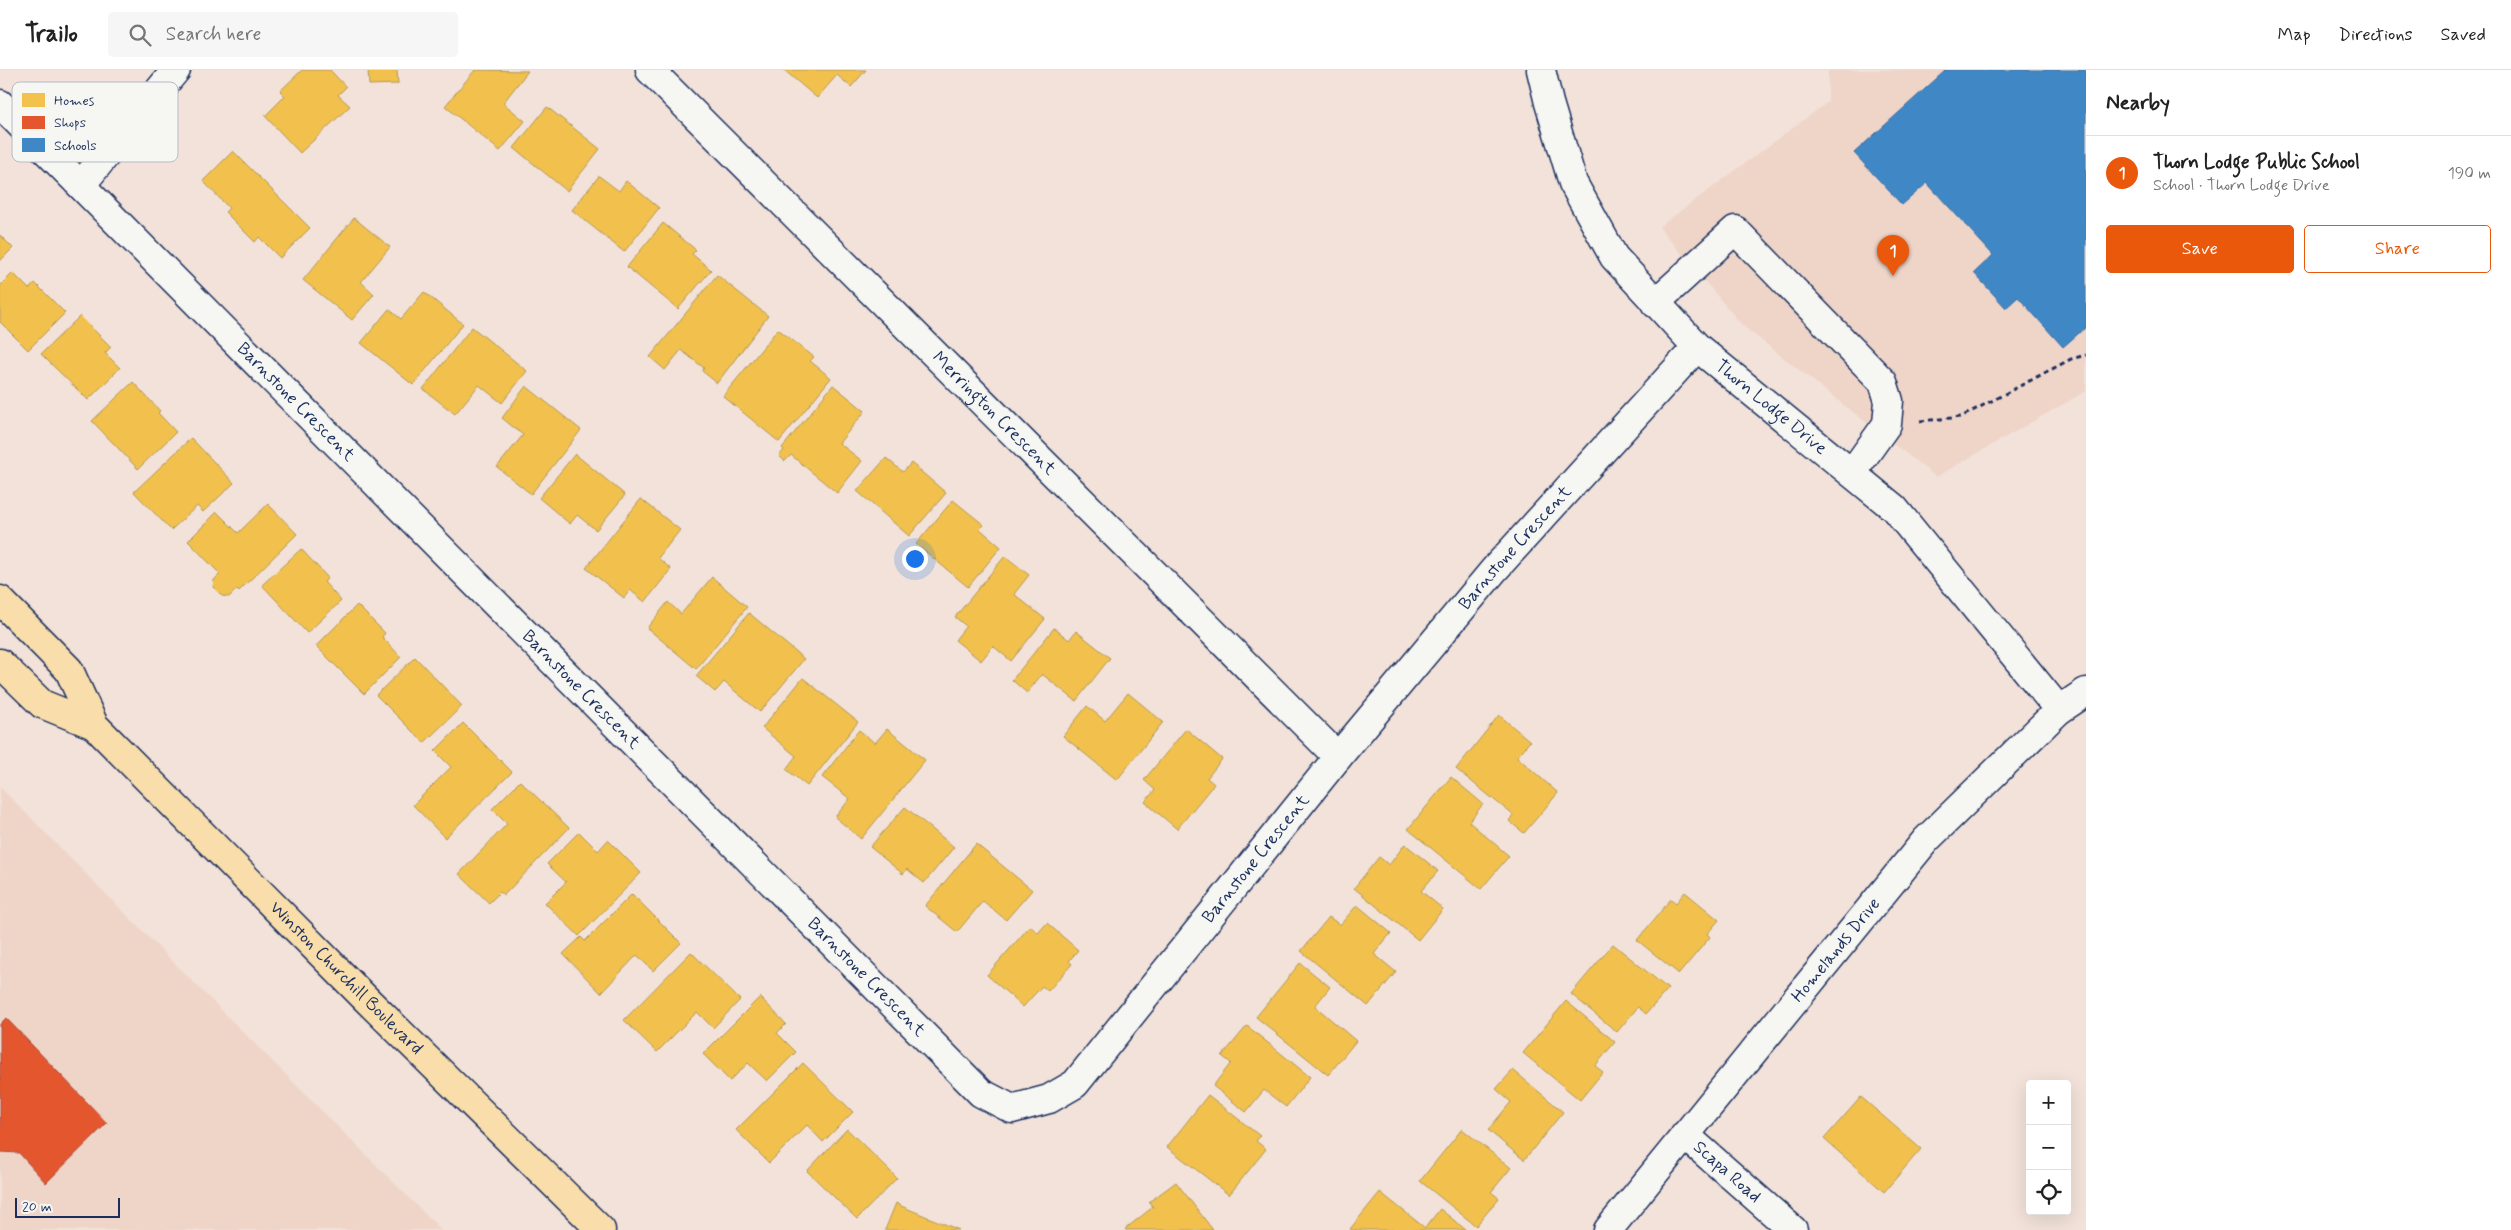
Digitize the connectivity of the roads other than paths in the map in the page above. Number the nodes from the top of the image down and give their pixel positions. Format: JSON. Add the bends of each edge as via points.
{"nodes":[{"id":1,"x":176,"y":70,"type":"edge"},
{"id":2,"x":650,"y":70,"type":"edge"},
{"id":3,"x":1542,"y":70,"type":"edge"},
{"id":4,"x":166,"y":82,"type":"edge"},
{"id":5,"x":0,"y":104,"type":"edge"},
{"id":6,"x":12,"y":116,"type":"edge"},
{"id":7,"x":58,"y":162,"type":"edge"},
{"id":8,"x":100,"y":162,"type":"edge"},
{"id":9,"x":81,"y":185,"type":"junction"},
{"id":10,"x":1655,"y":303,"type":"junction"},
{"id":11,"x":1697,"y":347,"type":"junction"},
{"id":12,"x":1852,"y":473,"type":"junction"},
{"id":13,"x":0,"y":600,"type":"edge"},
{"id":14,"x":0,"y":663,"type":"edge"},
{"id":15,"x":2086,"y":692,"type":"edge"},
{"id":16,"x":2059,"y":710,"type":"junction"},
{"id":17,"x":94,"y":725,"type":"junction"},
{"id":18,"x":1338,"y":757,"type":"junction"},
{"id":19,"x":1684,"y":1135,"type":"junction"},
{"id":20,"x":601,"y":1230,"type":"edge"},
{"id":21,"x":1608,"y":1230,"type":"edge"},
{"id":22,"x":1793,"y":1230,"type":"edge"}],
"edges":[{"from":1,"to":4,"type":"street"},
{"from":2,"to":18,"type":"street","name":"Merrington Crescent"},
{"from":3,"to":10,"type":"street","name":"Thorn Lodge Drive","via":[[1573,183],[1614,257]]},
{"from":5,"to":6,"type":"street","name":"Barnstone Crescent"},
{"from":7,"to":9,"type":"street","name":"Barnstone Crescent"},
{"from":8,"to":9,"type":"street"},
{"from":9,"to":18,"type":"street","name":"Barnstone Crescent","via":[[981,1092],[1012,1109],[1049,1099],[1076,1084]]},
{"from":10,"to":11,"type":"street","name":"Thorn Lodge Drive"},
{"from":10,"to":12,"type":"street","via":[[1736,230],[1883,382],[1889,402],[1887,424]]},
{"from":11,"to":12,"type":"street","name":"Thorn Lodge Drive"},
{"from":11,"to":18,"type":"street","name":"Barnstone Crescent","via":[[1494,570]]},
{"from":12,"to":16,"type":"street","name":"Thorn Lodge Drive","via":[[1894,508]]},
{"from":13,"to":17,"type":"main road","name":"Winston Churchill Boulevard","via":[[69,670]]},
{"from":14,"to":17,"type":"main road","name":"Winston Churchill Boulevard","via":[[42,704]]},
{"from":15,"to":16,"type":"street","name":"Homelands Drive"},
{"from":16,"to":19,"type":"street","name":"Homelands Drive","via":[[1926,840]]},
{"from":17,"to":20,"type":"main road","name":"Winston Churchill Boulevard"},
{"from":19,"to":21,"type":"street","name":"Homelands Drive"},
{"from":19,"to":22,"type":"street","name":"Scapa Road"}]}
